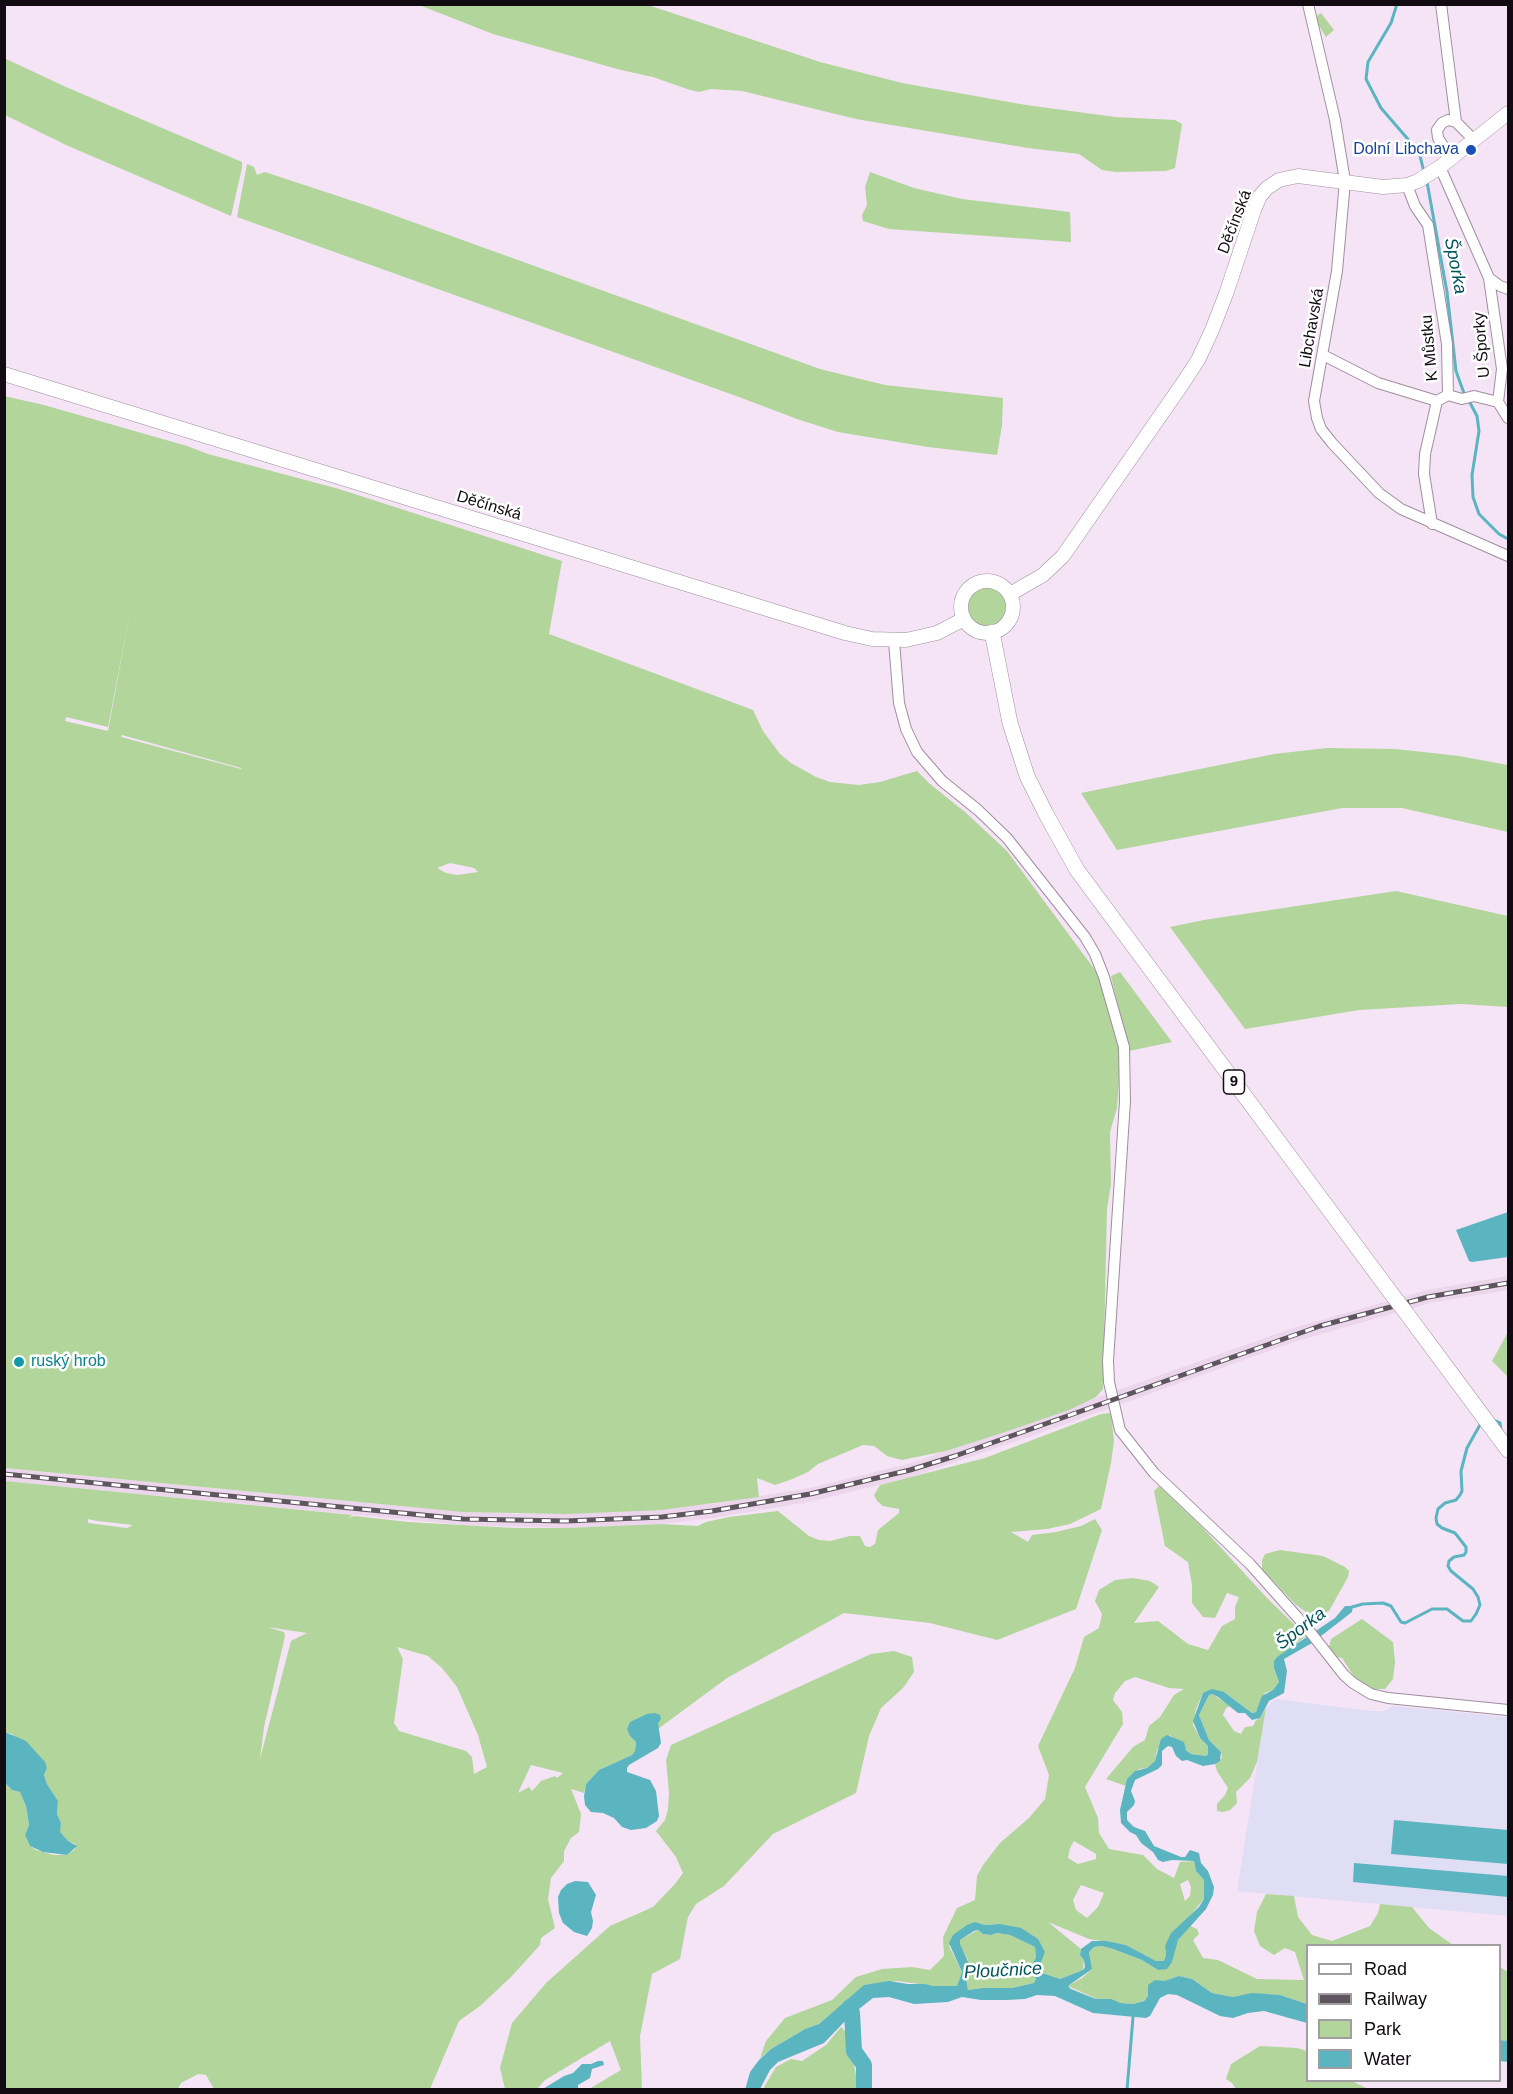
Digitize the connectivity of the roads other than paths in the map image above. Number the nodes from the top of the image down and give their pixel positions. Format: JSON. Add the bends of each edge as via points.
{"nodes":[{"id":1,"x":1308,"y":4,"type":"edge"},
{"id":2,"x":1441,"y":4,"type":"edge"},
{"id":3,"x":1509,"y":113,"type":"edge"},
{"id":4,"x":1456,"y":122,"type":"junction"},
{"id":5,"x":1473,"y":139,"type":"junction"},
{"id":6,"x":1451,"y":158,"type":"junction"},
{"id":7,"x":1437,"y":169,"type":"junction"},
{"id":8,"x":1345,"y":181,"type":"junction"},
{"id":9,"x":1412,"y":183,"type":"junction"},
{"id":10,"x":1489,"y":278,"type":"junction"},
{"id":11,"x":1509,"y":289,"type":"edge"},
{"id":12,"x":1323,"y":356,"type":"junction"},
{"id":13,"x":4,"y":374,"type":"edge"},
{"id":14,"x":1448,"y":395,"type":"junction"},
{"id":15,"x":1437,"y":401,"type":"junction"},
{"id":16,"x":1498,"y":402,"type":"junction"},
{"id":17,"x":1509,"y":418,"type":"edge"},
{"id":18,"x":1432,"y":524,"type":"junction"},
{"id":19,"x":1509,"y":556,"type":"edge"},
{"id":20,"x":1010,"y":594,"type":"junction"},
{"id":21,"x":964,"y":619,"type":"junction"},
{"id":22,"x":992,"y":632,"type":"junction"},
{"id":23,"x":894,"y":641,"type":"junction"},
{"id":24,"x":1509,"y":1450,"type":"edge"},
{"id":25,"x":1509,"y":1710,"type":"edge"}],
"edges":[{"from":1,"to":8,"type":"street","name":"Libchavská"},
{"from":2,"to":4,"type":"street"},
{"from":3,"to":5,"type":"main road","name":"Děčínská"},
{"from":4,"to":5,"type":"street"},
{"from":4,"to":6,"type":"street","via":[[1448,120],[1437,130]]},
{"from":5,"to":6,"type":"main road","name":"Děčínská"},
{"from":6,"to":7,"type":"main road","name":"Děčínská"},
{"from":7,"to":9,"type":"main road","name":"Děčínská"},
{"from":7,"to":10,"type":"street","name":"U Šporky"},
{"from":8,"to":9,"type":"main road","name":"Děčínská","via":[[1391,187]]},
{"from":8,"to":12,"type":"street","name":"Libchavská","via":[[1337,271]]},
{"from":8,"to":20,"type":"main road","name":"Děčínská","via":[[1292,177],[1275,181],[1263,192],[1198,360],[1063,556],[1043,575]]},
{"from":9,"to":14,"type":"street","name":"K Můstku","via":[[1415,206],[1428,225],[1447,344]]},
{"from":10,"to":11,"type":"street"},
{"from":10,"to":16,"type":"street","name":"U Šporky","via":[[1502,369]]},
{"from":12,"to":15,"type":"street","name":"K Můstku","via":[[1378,383]]},
{"from":12,"to":18,"type":"street","name":"Libchavská","via":[[1314,400],[1321,429],[1378,493]]},
{"from":13,"to":23,"type":"main road","name":"Děčínská","via":[[845,633]]},
{"from":14,"to":15,"type":"street","name":"K Můstku"},
{"from":14,"to":16,"type":"street"},
{"from":15,"to":18,"type":"street","name":"K Můstku","via":[[1424,474]]},
{"from":16,"to":17,"type":"street"},
{"from":18,"to":19,"type":"street","name":"Libchavská"},
{"from":20,"to":21,"type":"main road","via":[[995,582],[978,583],[963,598]]},
{"from":20,"to":22,"type":"main road","via":[[1010,620],[1005,627]]},
{"from":21,"to":22,"type":"main road","via":[[976,630]]},
{"from":21,"to":23,"type":"main road","name":"Děčínská","via":[[928,636]]},
{"from":22,"to":24,"type":"main road","number":"9","bridge":true,"via":[[1010,723],[1027,776],[1077,870]]},
{"from":23,"to":25,"type":"street","via":[[899,704],[917,752],[937,777],[1007,838],[1085,937],[1099,965],[1124,1047],[1125,1101],[1108,1361],[1120,1430],[1154,1473],[1250,1564],[1353,1683],[1371,1694],[1388,1698]]}]}
